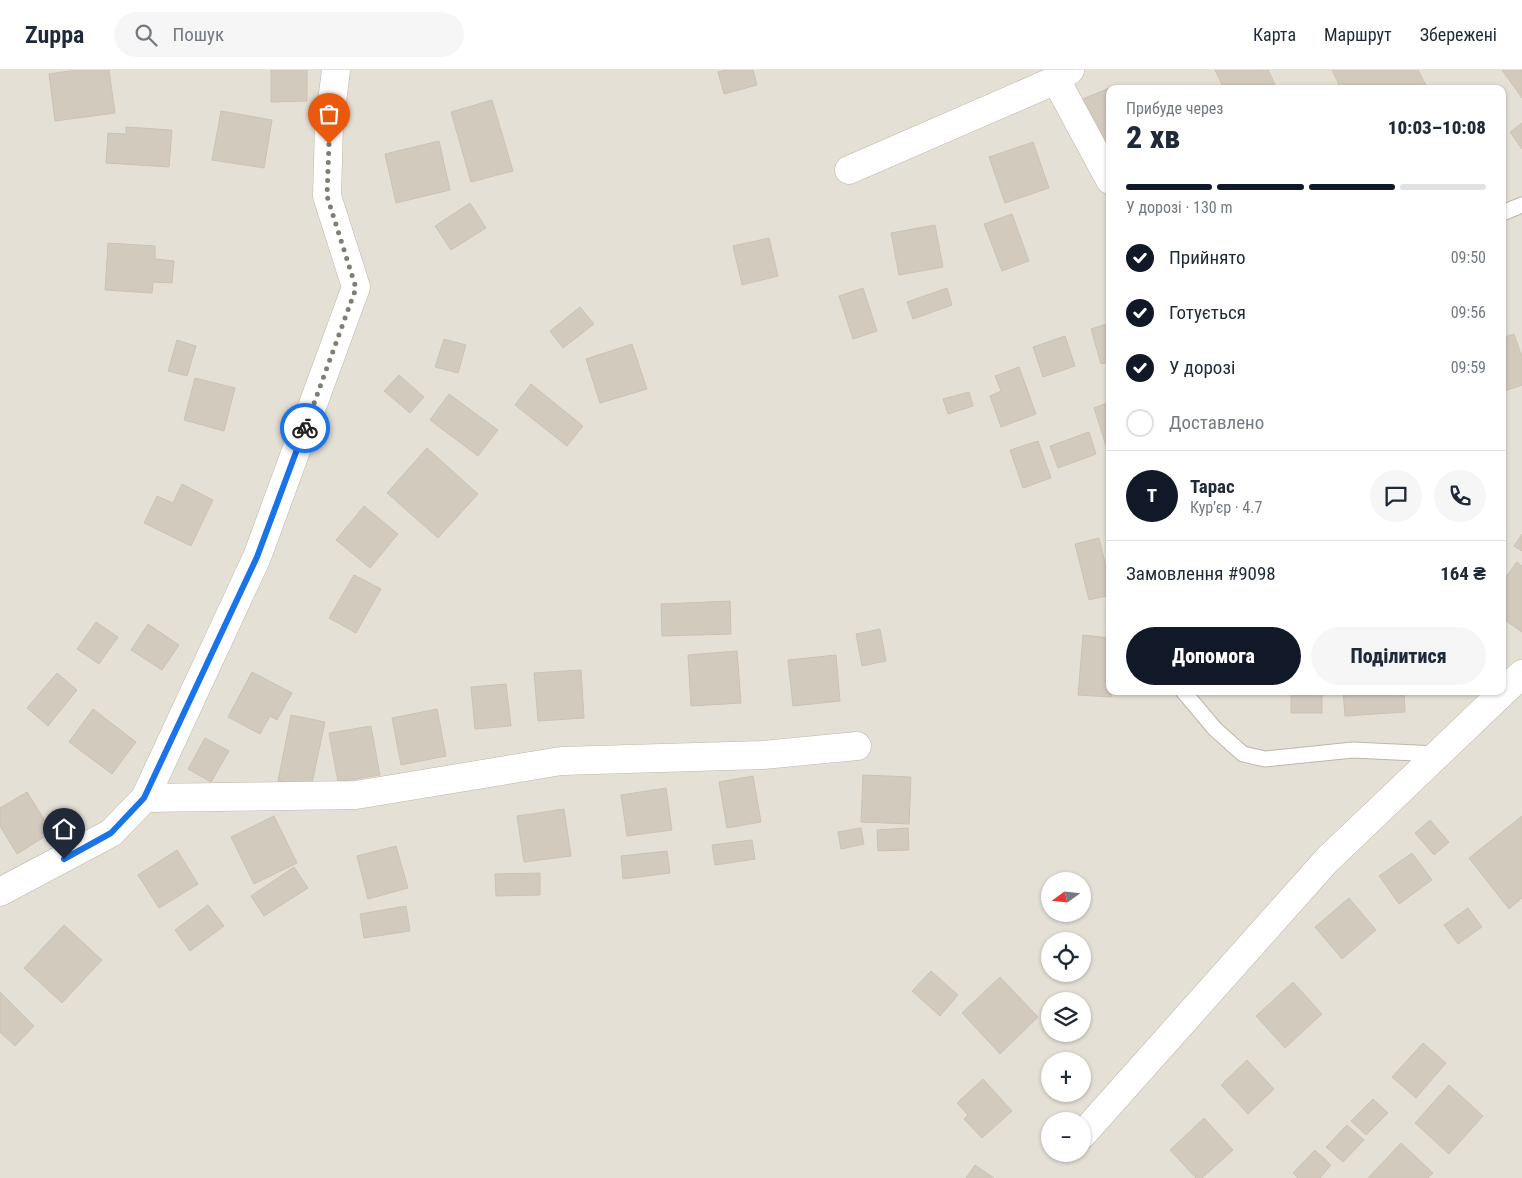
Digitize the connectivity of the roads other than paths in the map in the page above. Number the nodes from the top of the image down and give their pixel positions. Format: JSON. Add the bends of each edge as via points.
{"nodes":[{"id":1,"x":336,"y":70,"type":"edge"},
{"id":2,"x":1063,"y":75,"type":"edge"},
{"id":3,"x":849,"y":170,"type":"dead end"},
{"id":4,"x":1106,"y":171,"type":"edge"},
{"id":5,"x":1522,"y":205,"type":"edge"},
{"id":6,"x":1506,"y":211,"type":"edge"},
{"id":7,"x":1522,"y":674,"type":"edge"},
{"id":8,"x":1506,"y":689,"type":"edge"},
{"id":9,"x":1186,"y":695,"type":"edge"},
{"id":10,"x":1500,"y":695,"type":"edge"},
{"id":11,"x":857,"y":746,"type":"dead end"},
{"id":12,"x":1437,"y":754,"type":"junction"},
{"id":13,"x":144,"y":798,"type":"junction"},
{"id":14,"x":0,"y":892,"type":"edge"},
{"id":15,"x":1091,"y":1125,"type":"edge"}],
"edges":[{"from":1,"to":13,"type":"street","via":[[327,196],[356,288],[257,557]]},
{"from":2,"to":3,"type":"street"},
{"from":2,"to":4,"type":"street"},
{"from":5,"to":6,"type":"lane"},
{"from":7,"to":8,"type":"street"},
{"from":9,"to":12,"type":"lane","via":[[1215,729],[1243,754],[1265,760],[1353,750]]},
{"from":10,"to":12,"type":"street"},
{"from":11,"to":13,"type":"street","via":[[763,755],[561,762],[356,795]]},
{"from":12,"to":15,"type":"street","via":[[1327,860]]},
{"from":13,"to":14,"type":"street","via":[[111,833]]}]}
